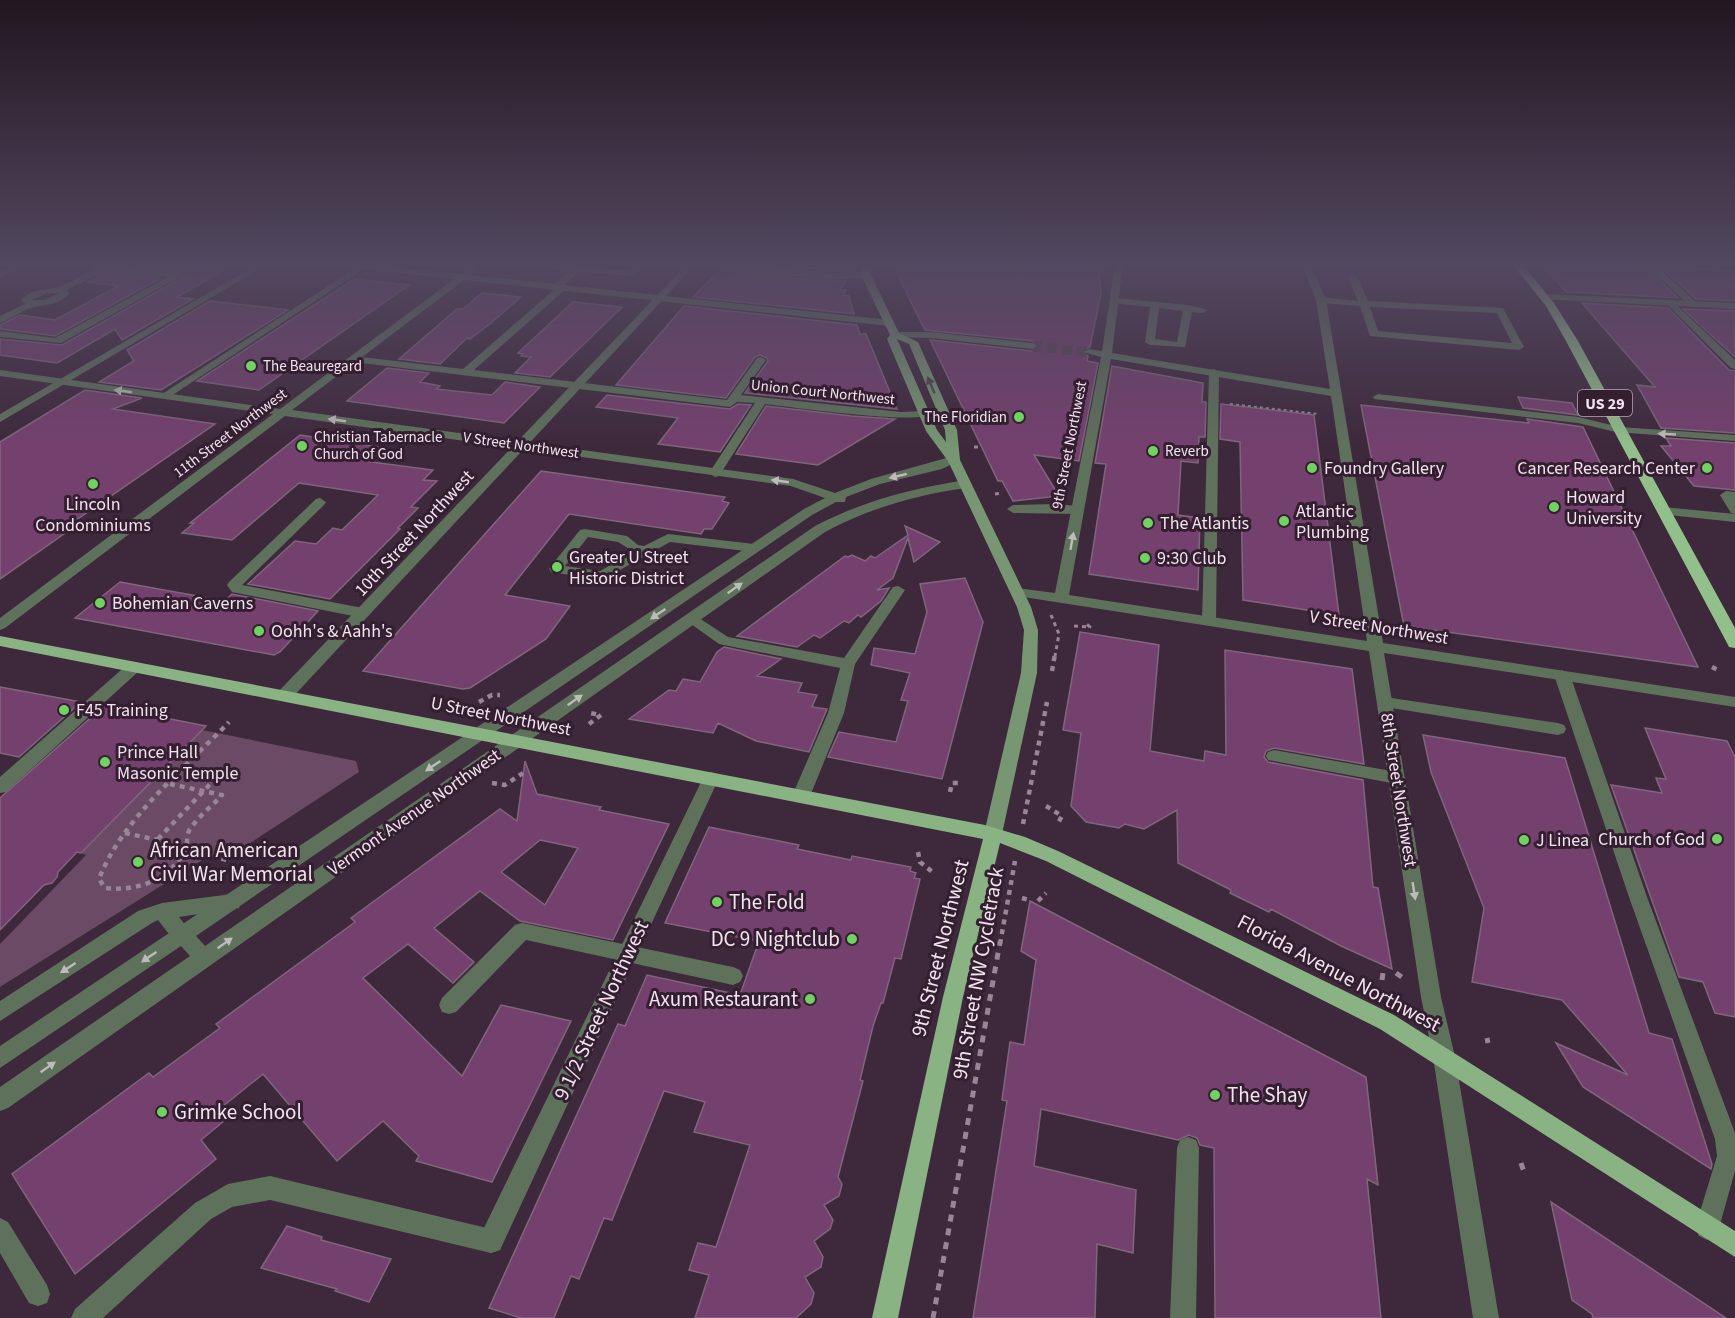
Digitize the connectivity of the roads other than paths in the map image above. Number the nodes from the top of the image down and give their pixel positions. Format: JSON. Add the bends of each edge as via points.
{"nodes":[{"id":1,"x":85,"y":326,"type":"edge"},
{"id":2,"x":159,"y":326,"type":"edge"},
{"id":3,"x":272,"y":326,"type":"edge"},
{"id":4,"x":396,"y":326,"type":"edge"},
{"id":5,"x":517,"y":326,"type":"edge"},
{"id":6,"x":634,"y":326,"type":"edge"},
{"id":7,"x":890,"y":326,"type":"edge"},
{"id":8,"x":1111,"y":326,"type":"edge"},
{"id":9,"x":1152,"y":326,"type":"edge"},
{"id":10,"x":1185,"y":326,"type":"edge"},
{"id":11,"x":1325,"y":326,"type":"edge"},
{"id":12,"x":1372,"y":326,"type":"edge"},
{"id":13,"x":1508,"y":326,"type":"edge"},
{"id":14,"x":1562,"y":326,"type":"edge"},
{"id":15,"x":1694,"y":326,"type":"edge"},
{"id":16,"x":0,"y":334,"type":"edge"},
{"id":17,"x":895,"y":335,"type":"junction"},
{"id":18,"x":1032,"y":346,"type":"tunnel mouth"},
{"id":19,"x":1089,"y":352,"type":"tunnel mouth"},
{"id":20,"x":1107,"y":354,"type":"junction"},
{"id":21,"x":353,"y":358,"type":"junction"},
{"id":22,"x":760,"y":360,"type":"dead end"},
{"id":23,"x":1735,"y":366,"type":"edge"},
{"id":24,"x":1214,"y":372,"type":"junction"},
{"id":25,"x":465,"y":373,"type":"junction"},
{"id":26,"x":0,"y":374,"type":"edge"},
{"id":27,"x":63,"y":382,"type":"junction"},
{"id":28,"x":578,"y":386,"type":"junction"},
{"id":29,"x":1335,"y":393,"type":"junction"},
{"id":30,"x":164,"y":396,"type":"junction"},
{"id":31,"x":1378,"y":397,"type":"dead end"},
{"id":32,"x":734,"y":398,"type":"junction"},
{"id":33,"x":762,"y":401,"type":"junction"},
{"id":34,"x":282,"y":412,"type":"junction"},
{"id":35,"x":925,"y":414,"type":"junction"},
{"id":36,"x":0,"y":419,"type":"edge"},
{"id":37,"x":1620,"y":430,"type":"junction"},
{"id":38,"x":1735,"y":438,"type":"edge"},
{"id":39,"x":522,"y":445,"type":"junction"},
{"id":40,"x":954,"y":460,"type":"junction"},
{"id":41,"x":716,"y":472,"type":"junction"},
{"id":42,"x":966,"y":484,"type":"junction"},
{"id":43,"x":836,"y":496,"type":"junction"},
{"id":44,"x":1735,"y":496,"type":"edge"},
{"id":45,"x":320,"y":502,"type":"dead end"},
{"id":46,"x":860,"y":508,"type":"junction"},
{"id":47,"x":1013,"y":509,"type":"dead end"},
{"id":48,"x":1078,"y":510,"type":"junction"},
{"id":49,"x":1735,"y":510,"type":"edge"},
{"id":50,"x":1663,"y":511,"type":"junction"},
{"id":51,"x":1735,"y":518,"type":"edge"},
{"id":52,"x":754,"y":548,"type":"junction"},
{"id":53,"x":644,"y":550,"type":"junction"},
{"id":54,"x":898,"y":590,"type":"dead end"},
{"id":55,"x":1017,"y":592,"type":"junction"},
{"id":56,"x":1062,"y":599,"type":"junction"},
{"id":57,"x":363,"y":613,"type":"junction"},
{"id":58,"x":691,"y":619,"type":"junction"},
{"id":59,"x":1209,"y":621,"type":"junction"},
{"id":60,"x":0,"y":625,"type":"edge"},
{"id":61,"x":0,"y":641,"type":"edge"},
{"id":62,"x":1735,"y":643,"type":"edge"},
{"id":63,"x":1376,"y":647,"type":"junction"},
{"id":64,"x":848,"y":664,"type":"junction"},
{"id":65,"x":134,"y":667,"type":"junction"},
{"id":66,"x":1562,"y":675,"type":"junction"},
{"id":67,"x":284,"y":696,"type":"junction"},
{"id":68,"x":1385,"y":702,"type":"junction"},
{"id":69,"x":1735,"y":702,"type":"edge"},
{"id":70,"x":1558,"y":729,"type":"dead end"},
{"id":71,"x":481,"y":733,"type":"junction"},
{"id":72,"x":516,"y":740,"type":"junction"},
{"id":73,"x":1274,"y":756,"type":"dead end"},
{"id":74,"x":711,"y":778,"type":"junction"},
{"id":75,"x":1397,"y":778,"type":"junction"},
{"id":76,"x":0,"y":787,"type":"edge"},
{"id":77,"x":801,"y":796,"type":"junction"},
{"id":78,"x":993,"y":834,"type":"junction"},
{"id":79,"x":232,"y":902,"type":"junction"},
{"id":80,"x":162,"y":911,"type":"junction"},
{"id":81,"x":183,"y":934,"type":"junction"},
{"id":82,"x":628,"y":953,"type":"junction"},
{"id":83,"x":204,"y":958,"type":"junction"},
{"id":84,"x":733,"y":976,"type":"dead end"},
{"id":85,"x":449,"y":1005,"type":"dead end"},
{"id":86,"x":0,"y":1012,"type":"edge"},
{"id":87,"x":0,"y":1058,"type":"edge"},
{"id":88,"x":1444,"y":1058,"type":"junction"},
{"id":89,"x":0,"y":1100,"type":"edge"},
{"id":90,"x":1188,"y":1149,"type":"dead end"},
{"id":91,"x":1707,"y":1228,"type":"junction"},
{"id":92,"x":0,"y":1230,"type":"edge"},
{"id":93,"x":1735,"y":1245,"type":"edge"},
{"id":94,"x":38,"y":1294,"type":"dead end"},
{"id":95,"x":84,"y":1318,"type":"edge"},
{"id":96,"x":885,"y":1318,"type":"edge"},
{"id":97,"x":1183,"y":1318,"type":"edge"},
{"id":98,"x":1486,"y":1318,"type":"edge"}],
"edges":[{"from":1,"to":16,"type":"street","via":[[57,341]]},
{"from":2,"to":27,"type":"street"},
{"from":3,"to":30,"type":"street"},
{"from":4,"to":21,"type":"street","name":"11th Street Northwest"},
{"from":5,"to":25,"type":"street"},
{"from":6,"to":28,"type":"street","name":"10th Street Northwest"},
{"from":7,"to":17,"type":"main road"},
{"from":8,"to":20,"type":"street","name":"9th Street Northwest"},
{"from":9,"to":10,"type":"street","via":[[1150,342],[1181,345]]},
{"from":11,"to":29,"type":"street","name":"8th Street Northwest"},
{"from":12,"to":13,"type":"street","via":[[1374,334],[1519,347]]},
{"from":14,"to":37,"type":"highway","number":"US 29"},
{"from":15,"to":23,"type":"street"},
{"from":17,"to":18,"type":"street"},
{"from":17,"to":35,"type":"main road","via":[[892,339]]},
{"from":40,"to":17,"type":"main road","one_way":true,"via":[[951,430],[913,342]]},
{"from":19,"to":20,"type":"street"},
{"from":20,"to":24,"type":"street"},
{"from":20,"to":48,"type":"street","name":"9th Street Northwest"},
{"from":21,"to":25,"type":"street"},
{"from":21,"to":34,"type":"street","name":"11th Street Northwest"},
{"from":22,"to":32,"type":"street"},
{"from":24,"to":29,"type":"street"},
{"from":24,"to":59,"type":"street"},
{"from":25,"to":28,"type":"street"},
{"from":26,"to":27,"type":"street","name":"V Street Northwest"},
{"from":30,"to":27,"type":"street","name":"V Street Northwest","one_way":true},
{"from":27,"to":36,"type":"street"},
{"from":28,"to":32,"type":"street","name":"Union Court Northwest","via":[[730,404]]},
{"from":28,"to":39,"type":"street","name":"10th Street Northwest"},
{"from":29,"to":63,"type":"street","name":"8th Street Northwest"},
{"from":30,"to":34,"type":"street","name":"V Street Northwest"},
{"from":31,"to":37,"type":"street","via":[[1578,420]]},
{"from":32,"to":33,"type":"street","name":"Union Court Northwest"},
{"from":33,"to":35,"type":"street","name":"Union Court Northwest"},
{"from":33,"to":41,"type":"street"},
{"from":39,"to":34,"type":"street","name":"V Street Northwest","one_way":true},
{"from":34,"to":60,"type":"street","name":"11th Street Northwest"},
{"from":35,"to":40,"type":"main road"},
{"from":38,"to":37,"type":"street","one_way":true},
{"from":37,"to":50,"type":"highway","number":"US 29"},
{"from":39,"to":41,"type":"street","name":"V Street Northwest"},
{"from":39,"to":57,"type":"street","name":"10th Street Northwest"},
{"from":40,"to":42,"type":"main road"},
{"from":40,"to":43,"type":"street","name":"Vermont Avenue Northwest","one_way":true},
{"from":43,"to":41,"type":"street","name":"V Street Northwest","one_way":true,"via":[[793,483]]},
{"from":42,"to":46,"type":"street","name":"Vermont Avenue Northwest","via":[[909,492]]},
{"from":42,"to":55,"type":"main road"},
{"from":43,"to":46,"type":"street","name":"V Street Northwest"},
{"from":43,"to":52,"type":"street","name":"Vermont Avenue Northwest"},
{"from":44,"to":49,"type":"street","via":[[1726,495]]},
{"from":45,"to":57,"type":"street","via":[[234,585],[237,589]]},
{"from":58,"to":46,"type":"street","name":"Vermont Avenue Northwest","one_way":true,"via":[[820,530]]},
{"from":47,"to":48,"type":"street"},
{"from":56,"to":48,"type":"street","name":"9th Street Northwest","one_way":true},
{"from":50,"to":51,"type":"street"},
{"from":50,"to":62,"type":"highway","number":"US 29"},
{"from":52,"to":53,"type":"street","via":[[668,538]]},
{"from":52,"to":71,"type":"street","name":"Vermont Avenue Northwest","one_way":true},
{"from":53,"to":53,"type":"street","via":[[603,576],[556,569],[585,533],[622,539]]},
{"from":54,"to":64,"type":"street"},
{"from":55,"to":56,"type":"street","name":"V Street Northwest"},
{"from":55,"to":78,"type":"main road","name":"9th Street Northwest","via":[[1031,630],[1031,659]]},
{"from":56,"to":59,"type":"street","name":"V Street Northwest"},
{"from":57,"to":67,"type":"street","name":"10th Street Northwest"},
{"from":58,"to":64,"type":"street","via":[[724,641]]},
{"from":72,"to":58,"type":"street","name":"Vermont Avenue Northwest","one_way":true},
{"from":59,"to":63,"type":"street","name":"V Street Northwest"},
{"from":61,"to":65,"type":"main road","name":"U Street Northwest"},
{"from":63,"to":66,"type":"street","name":"V Street Northwest"},
{"from":63,"to":68,"type":"street","name":"8th Street Northwest"},
{"from":64,"to":77,"type":"street","via":[[841,696]]},
{"from":65,"to":67,"type":"main road","name":"U Street Northwest"},
{"from":65,"to":76,"type":"street"},
{"from":66,"to":69,"type":"street","name":"V Street Northwest"},
{"from":66,"to":91,"type":"street","via":[[1726,1139],[1728,1156]]},
{"from":67,"to":71,"type":"main road","name":"U Street Northwest"},
{"from":68,"to":70,"type":"street"},
{"from":68,"to":75,"type":"street","name":"8th Street Northwest"},
{"from":71,"to":72,"type":"main road","name":"U Street Northwest"},
{"from":71,"to":79,"type":"street","name":"Vermont Avenue Northwest","one_way":true},
{"from":72,"to":74,"type":"main road","name":"U Street Northwest"},
{"from":83,"to":72,"type":"street","name":"Vermont Avenue Northwest","one_way":true},
{"from":73,"to":75,"type":"street"},
{"from":74,"to":77,"type":"main road","name":"U Street Northwest"},
{"from":74,"to":82,"type":"street","name":"9 1/2 Street Northwest"},
{"from":75,"to":88,"type":"street","name":"8th Street Northwest","one_way":true},
{"from":77,"to":78,"type":"main road","name":"U Street Northwest"},
{"from":78,"to":88,"type":"main road","name":"Florida Avenue Northwest","via":[[1052,856],[1362,1009]]},
{"from":78,"to":96,"type":"main road","name":"9th Street Northwest","via":[[948,1018]]},
{"from":79,"to":80,"type":"street"},
{"from":79,"to":81,"type":"street","name":"Vermont Avenue Northwest"},
{"from":80,"to":81,"type":"street"},
{"from":80,"to":86,"type":"street","one_way":true,"via":[[146,917]]},
{"from":81,"to":83,"type":"street"},
{"from":81,"to":87,"type":"street","name":"Vermont Avenue Northwest","one_way":true},
{"from":82,"to":84,"type":"street"},
{"from":82,"to":85,"type":"street","via":[[522,931]]},
{"from":82,"to":95,"type":"street","name":"9 1/2 Street Northwest","via":[[491,1241],[270,1188],[228,1196],[203,1211]]},
{"from":89,"to":83,"type":"street","name":"Vermont Avenue Northwest","one_way":true},
{"from":88,"to":91,"type":"main road","name":"Florida Avenue Northwest"},
{"from":88,"to":98,"type":"street","name":"8th Street Northwest"},
{"from":90,"to":97,"type":"street"},
{"from":91,"to":93,"type":"main road","name":"Florida Avenue Northwest"},
{"from":92,"to":94,"type":"street"}]}
